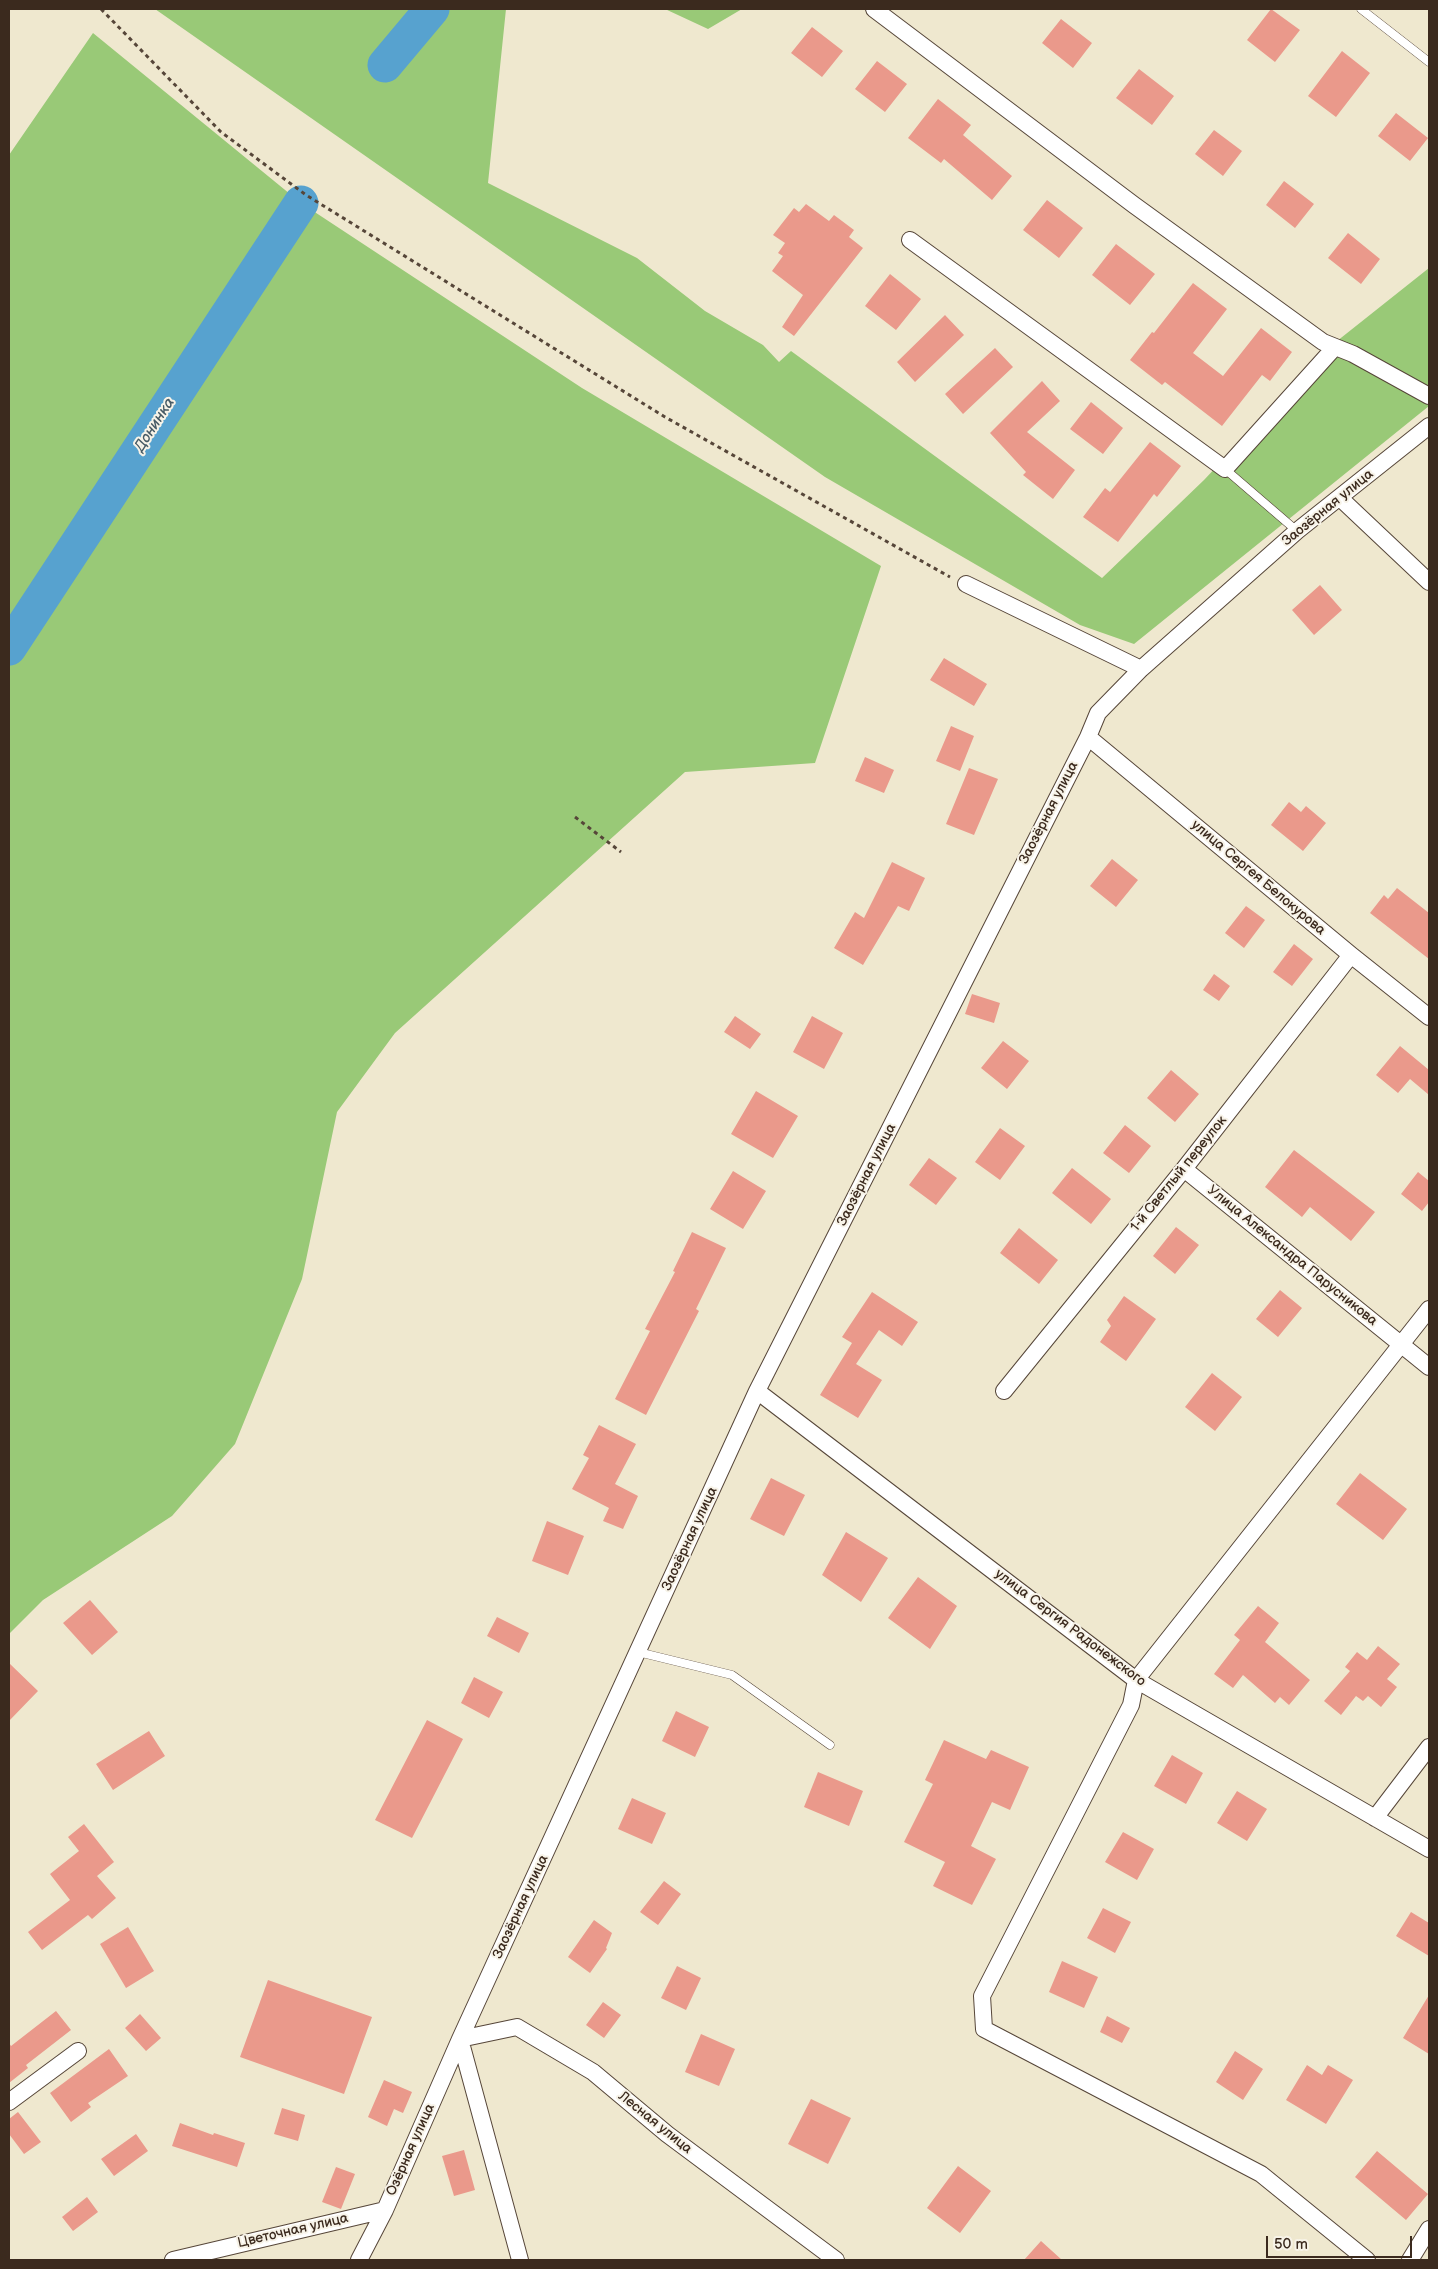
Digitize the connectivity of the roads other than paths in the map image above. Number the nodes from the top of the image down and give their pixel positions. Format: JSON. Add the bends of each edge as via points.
{"nodes":[{"id":1,"x":874,"y":9,"type":"edge"},
{"id":2,"x":1361,"y":9,"type":"edge"},
{"id":3,"x":1429,"y":62,"type":"edge"},
{"id":4,"x":910,"y":240,"type":"dead end"},
{"id":5,"x":1335,"y":347,"type":"junction"},
{"id":6,"x":1429,"y":396,"type":"edge"},
{"id":7,"x":1429,"y":426,"type":"edge"},
{"id":8,"x":1226,"y":469,"type":"junction"},
{"id":9,"x":1340,"y":498,"type":"junction"},
{"id":10,"x":1297,"y":531,"type":"junction"},
{"id":11,"x":1429,"y":582,"type":"edge"},
{"id":12,"x":966,"y":584,"type":"road end"},
{"id":13,"x":1140,"y":669,"type":"junction"},
{"id":14,"x":1088,"y":737,"type":"junction"},
{"id":15,"x":1351,"y":955,"type":"junction"},
{"id":16,"x":1429,"y":1016,"type":"edge"},
{"id":17,"x":1184,"y":1169,"type":"junction"},
{"id":18,"x":1429,"y":1309,"type":"edge"},
{"id":19,"x":1400,"y":1344,"type":"junction"},
{"id":20,"x":1429,"y":1367,"type":"edge"},
{"id":21,"x":757,"y":1391,"type":"junction"},
{"id":22,"x":1004,"y":1391,"type":"dead end"},
{"id":23,"x":638,"y":1652,"type":"junction"},
{"id":24,"x":1136,"y":1680,"type":"junction"},
{"id":25,"x":830,"y":1746,"type":"dead end"},
{"id":26,"x":1429,"y":1747,"type":"edge"},
{"id":27,"x":1375,"y":1818,"type":"junction"},
{"id":28,"x":1429,"y":1849,"type":"edge"},
{"id":29,"x":460,"y":2039,"type":"junction"},
{"id":30,"x":78,"y":2051,"type":"dead end"},
{"id":31,"x":9,"y":2102,"type":"edge"},
{"id":32,"x":385,"y":2210,"type":"junction"},
{"id":33,"x":1429,"y":2229,"type":"edge"},
{"id":34,"x":173,"y":2260,"type":"edge"},
{"id":35,"x":358,"y":2260,"type":"edge"},
{"id":36,"x":520,"y":2260,"type":"edge"},
{"id":37,"x":836,"y":2260,"type":"edge"},
{"id":38,"x":1366,"y":2260,"type":"edge"},
{"id":39,"x":1410,"y":2260,"type":"edge"}],
"edges":[{"from":1,"to":5,"type":"street","via":[[1134,205],[1323,342]]},
{"from":2,"to":3,"type":"lane"},
{"from":4,"to":8,"type":"street"},
{"from":5,"to":6,"type":"street"},
{"from":5,"to":8,"type":"street"},
{"from":7,"to":9,"type":"street","name":"Заозёрная улица"},
{"from":8,"to":10,"type":"lane"},
{"from":9,"to":10,"type":"street","name":"Заозёрная улица"},
{"from":9,"to":11,"type":"street"},
{"from":10,"to":13,"type":"street","name":"Заозёрная улица"},
{"from":12,"to":13,"type":"street"},
{"from":13,"to":14,"type":"street","name":"Заозёрная улица","via":[[1098,713]]},
{"from":14,"to":15,"type":"street","name":"улица Сергея Белокурова"},
{"from":14,"to":21,"type":"street","name":"Заозёрная улица"},
{"from":15,"to":16,"type":"street","name":"улица Сергея Белокурова"},
{"from":15,"to":17,"type":"street","name":"1-й Светлый переулок"},
{"from":17,"to":19,"type":"street","name":"Улица Александра Парусникова"},
{"from":17,"to":22,"type":"street","name":"1-й Светлый переулок"},
{"from":18,"to":19,"type":"street"},
{"from":19,"to":20,"type":"street"},
{"from":19,"to":24,"type":"street"},
{"from":21,"to":23,"type":"street","name":"Заозёрная улица"},
{"from":21,"to":24,"type":"street","name":"улица Сергия Радонежского"},
{"from":23,"to":25,"type":"lane","via":[[732,1675]]},
{"from":23,"to":29,"type":"street","name":"Заозёрная улица"},
{"from":24,"to":27,"type":"street","name":"улица Сергия Радонежского"},
{"from":24,"to":38,"type":"street","via":[[1132,1705],[982,1996],[984,2029],[1261,2174]]},
{"from":26,"to":27,"type":"street"},
{"from":27,"to":28,"type":"street","name":"улица Сергия Радонежского"},
{"from":29,"to":32,"type":"street","name":"Озёрная улица"},
{"from":29,"to":36,"type":"street"},
{"from":29,"to":37,"type":"street","name":"Лесная улица","via":[[517,2027],[526,2032],[592,2072],[667,2134]]},
{"from":30,"to":31,"type":"street"},
{"from":32,"to":34,"type":"street","name":"Цветочная улица"},
{"from":32,"to":35,"type":"street","name":"Озёрная улица"},
{"from":33,"to":39,"type":"street"}]}
